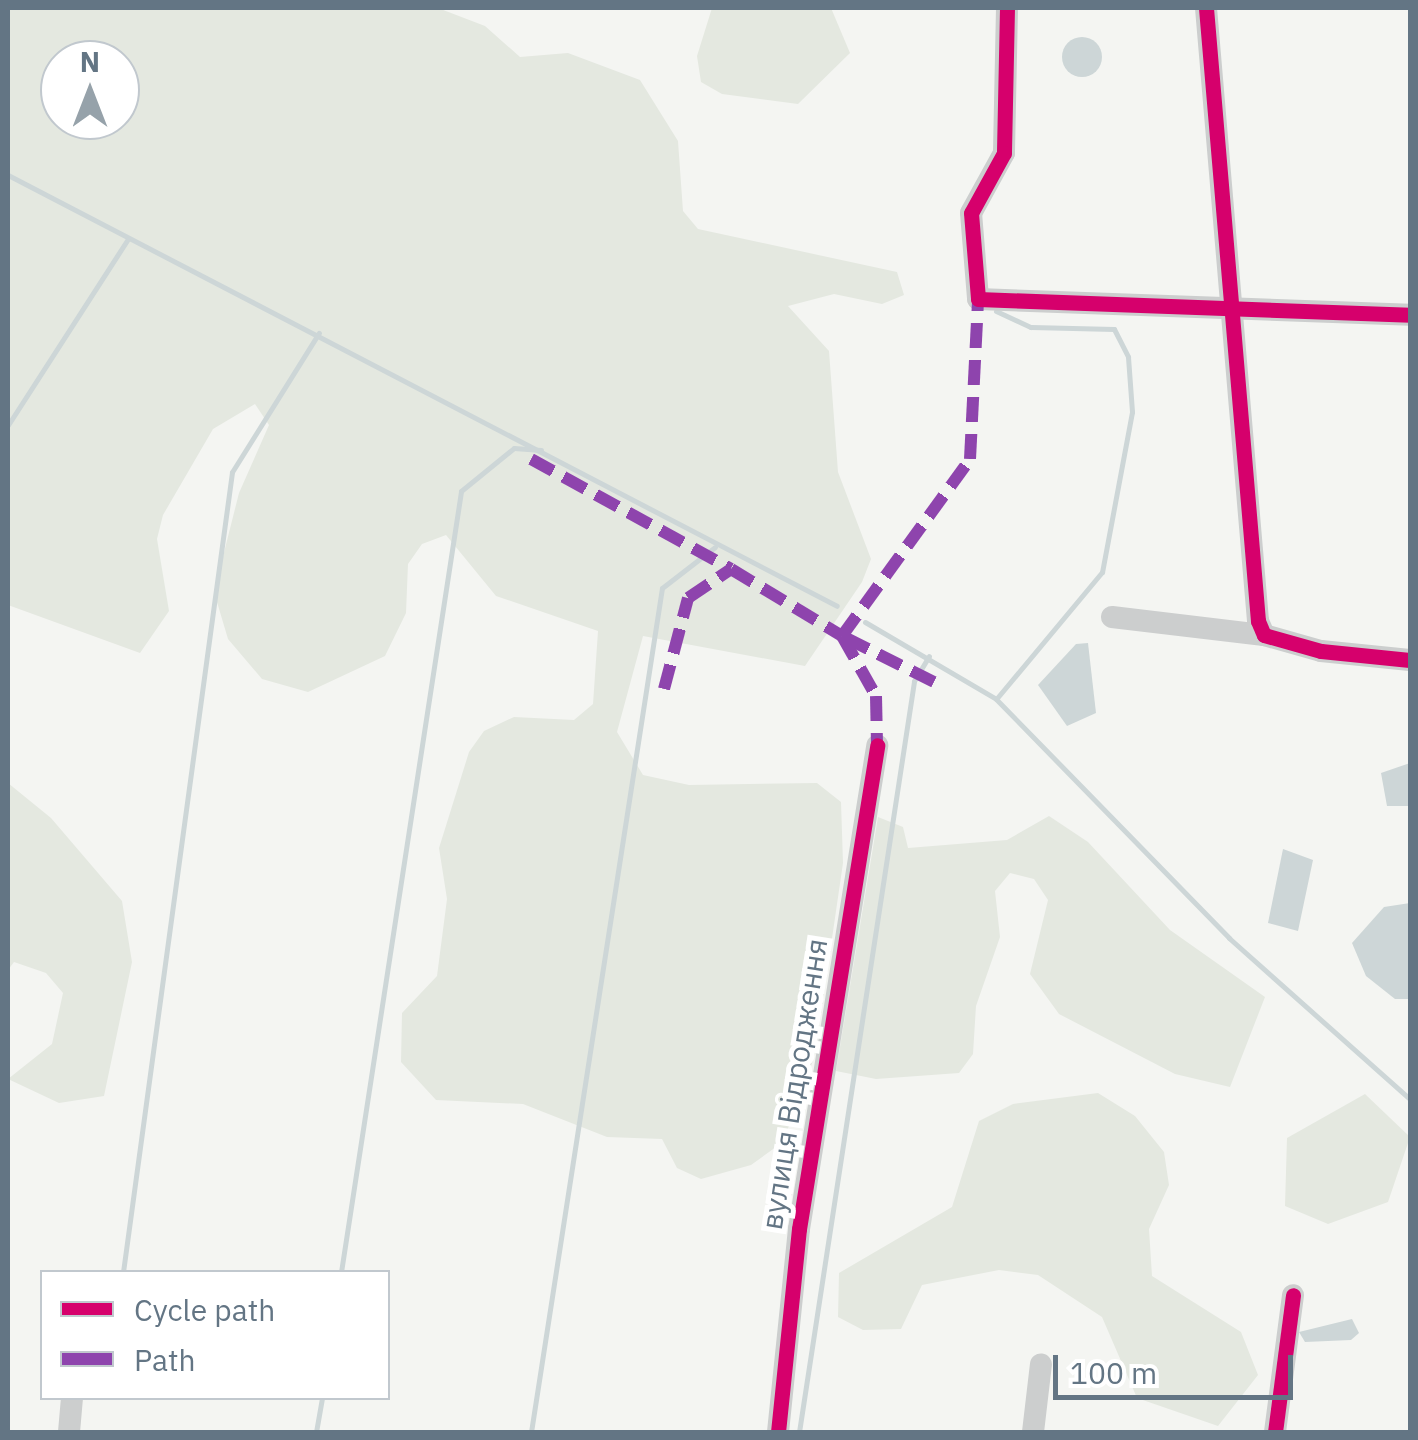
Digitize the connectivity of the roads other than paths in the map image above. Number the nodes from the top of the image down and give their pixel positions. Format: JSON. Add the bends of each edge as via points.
{"nodes":[{"id":1,"x":1007,"y":8,"type":"edge"},
{"id":2,"x":1206,"y":8,"type":"edge"},
{"id":3,"x":1239,"y":309,"type":"junction"},
{"id":4,"x":1410,"y":315,"type":"edge"},
{"id":5,"x":1112,"y":618,"type":"dead end"},
{"id":6,"x":1264,"y":635,"type":"junction"},
{"id":7,"x":1410,"y":660,"type":"edge"},
{"id":8,"x":877,"y":745,"type":"dead end"},
{"id":9,"x":1294,"y":1295,"type":"dead end"},
{"id":10,"x":1040,"y":1364,"type":"dead end"},
{"id":11,"x":72,"y":1400,"type":"edge"},
{"id":12,"x":69,"y":1432,"type":"edge"},
{"id":13,"x":778,"y":1432,"type":"edge"},
{"id":14,"x":1033,"y":1432,"type":"edge"},
{"id":15,"x":1274,"y":1432,"type":"edge"}],
"edges":[{"from":1,"to":3,"type":"street","via":[[1004,153],[971,213],[978,300]]},
{"from":2,"to":3,"type":"street"},
{"from":3,"to":4,"type":"street"},
{"from":3,"to":6,"type":"street"},
{"from":5,"to":6,"type":"street"},
{"from":6,"to":7,"type":"street"},
{"from":8,"to":13,"type":"street","name":"вулиця Відродження","via":[[800,1229]]},
{"from":9,"to":15,"type":"street"},
{"from":10,"to":14,"type":"street"},
{"from":11,"to":12,"type":"street"}]}
